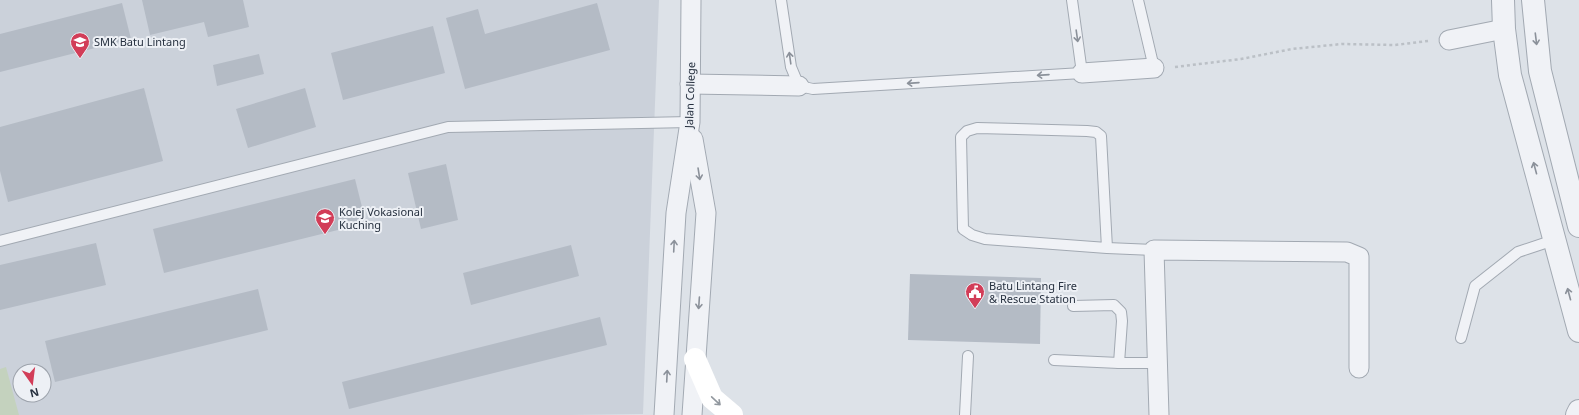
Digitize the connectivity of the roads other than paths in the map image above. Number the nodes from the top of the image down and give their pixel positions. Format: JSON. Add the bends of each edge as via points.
{"nodes":[{"id":1,"x":692,"y":0,"type":"edge"},
{"id":2,"x":781,"y":0,"type":"edge"},
{"id":3,"x":1072,"y":0,"type":"edge"},
{"id":4,"x":1138,"y":0,"type":"edge"},
{"id":5,"x":1503,"y":0,"type":"edge"},
{"id":6,"x":1533,"y":0,"type":"edge"},
{"id":7,"x":1504,"y":29,"type":"junction"},
{"id":8,"x":1449,"y":40,"type":"road end"},
{"id":9,"x":1154,"y":68,"type":"joint"},
{"id":10,"x":1082,"y":72,"type":"junction"},
{"id":11,"x":690,"y":84,"type":"junction"},
{"id":12,"x":799,"y":86,"type":"junction"},
{"id":13,"x":690,"y":122,"type":"junction"},
{"id":14,"x":676,"y":212,"type":"junction"},
{"id":15,"x":706,"y":214,"type":"junction"},
{"id":16,"x":1579,"y":224,"type":"edge"},
{"id":17,"x":1554,"y":240,"type":"junction"},
{"id":18,"x":0,"y":241,"type":"edge"},
{"id":19,"x":1107,"y":248,"type":"junction"},
{"id":20,"x":1154,"y":250,"type":"junction"},
{"id":21,"x":1073,"y":306,"type":"dead end"},
{"id":22,"x":1579,"y":331,"type":"edge"},
{"id":23,"x":1460,"y":338,"type":"dead end"},
{"id":24,"x":968,"y":356,"type":"dead end"},
{"id":25,"x":695,"y":359,"type":"junction"},
{"id":26,"x":1054,"y":360,"type":"dead end"},
{"id":27,"x":1119,"y":363,"type":"junction"},
{"id":28,"x":1158,"y":363,"type":"junction"},
{"id":29,"x":1359,"y":368,"type":"dead end"},
{"id":30,"x":1579,"y":411,"type":"edge"},
{"id":31,"x":664,"y":415,"type":"edge"},
{"id":32,"x":692,"y":415,"type":"edge"},
{"id":33,"x":732,"y":415,"type":"edge"},
{"id":34,"x":966,"y":415,"type":"edge"},
{"id":35,"x":1159,"y":415,"type":"edge"},
{"id":36,"x":1577,"y":415,"type":"edge"}],
"edges":[{"from":1,"to":11,"type":"street","name":"Jalan College"},
{"from":12,"to":2,"type":"lane","one_way":true,"via":[[791,67]]},
{"from":3,"to":10,"type":"lane","one_way":true},
{"from":4,"to":9,"type":"lane"},
{"from":5,"to":7,"type":"street"},
{"from":6,"to":16,"type":"street","one_way":true,"via":[[1540,71]]},
{"from":7,"to":8,"type":"street"},
{"from":17,"to":7,"type":"street","one_way":true,"via":[[1510,76]]},
{"from":9,"to":10,"type":"street"},
{"from":10,"to":12,"type":"lane","one_way":true,"via":[[813,89]]},
{"from":11,"to":12,"type":"street"},
{"from":11,"to":13,"type":"street","name":"Jalan College"},
{"from":13,"to":14,"type":"street","name":"Jalan College"},
{"from":13,"to":15,"type":"street","one_way":true},
{"from":13,"to":18,"type":"lane","via":[[448,127]]},
{"from":14,"to":15,"type":"street","via":[[684,204],[693,202],[699,204]]},
{"from":31,"to":14,"type":"street","name":"Jalan College","one_way":true},
{"from":15,"to":25,"type":"street","one_way":true},
{"from":22,"to":17,"type":"street","one_way":true},
{"from":17,"to":23,"type":"lane","via":[[1518,252],[1475,286]]},
{"from":19,"to":19,"type":"lane","via":[[985,239],[963,229],[961,137],[967,131],[977,128],[1096,132],[1101,136]]},
{"from":19,"to":20,"type":"lane"},
{"from":20,"to":28,"type":"street"},
{"from":20,"to":29,"type":"street","via":[[1346,252],[1359,257]]},
{"from":21,"to":27,"type":"lane","via":[[1114,305],[1121,312]]},
{"from":24,"to":34,"type":"lane"},
{"from":25,"to":32,"type":"street"},
{"from":25,"to":33,"type":"main road","one_way":true,"via":[[712,398]]},
{"from":26,"to":27,"type":"lane"},
{"from":27,"to":28,"type":"lane"},
{"from":28,"to":35,"type":"street"},
{"from":30,"to":36,"type":"street"}]}
